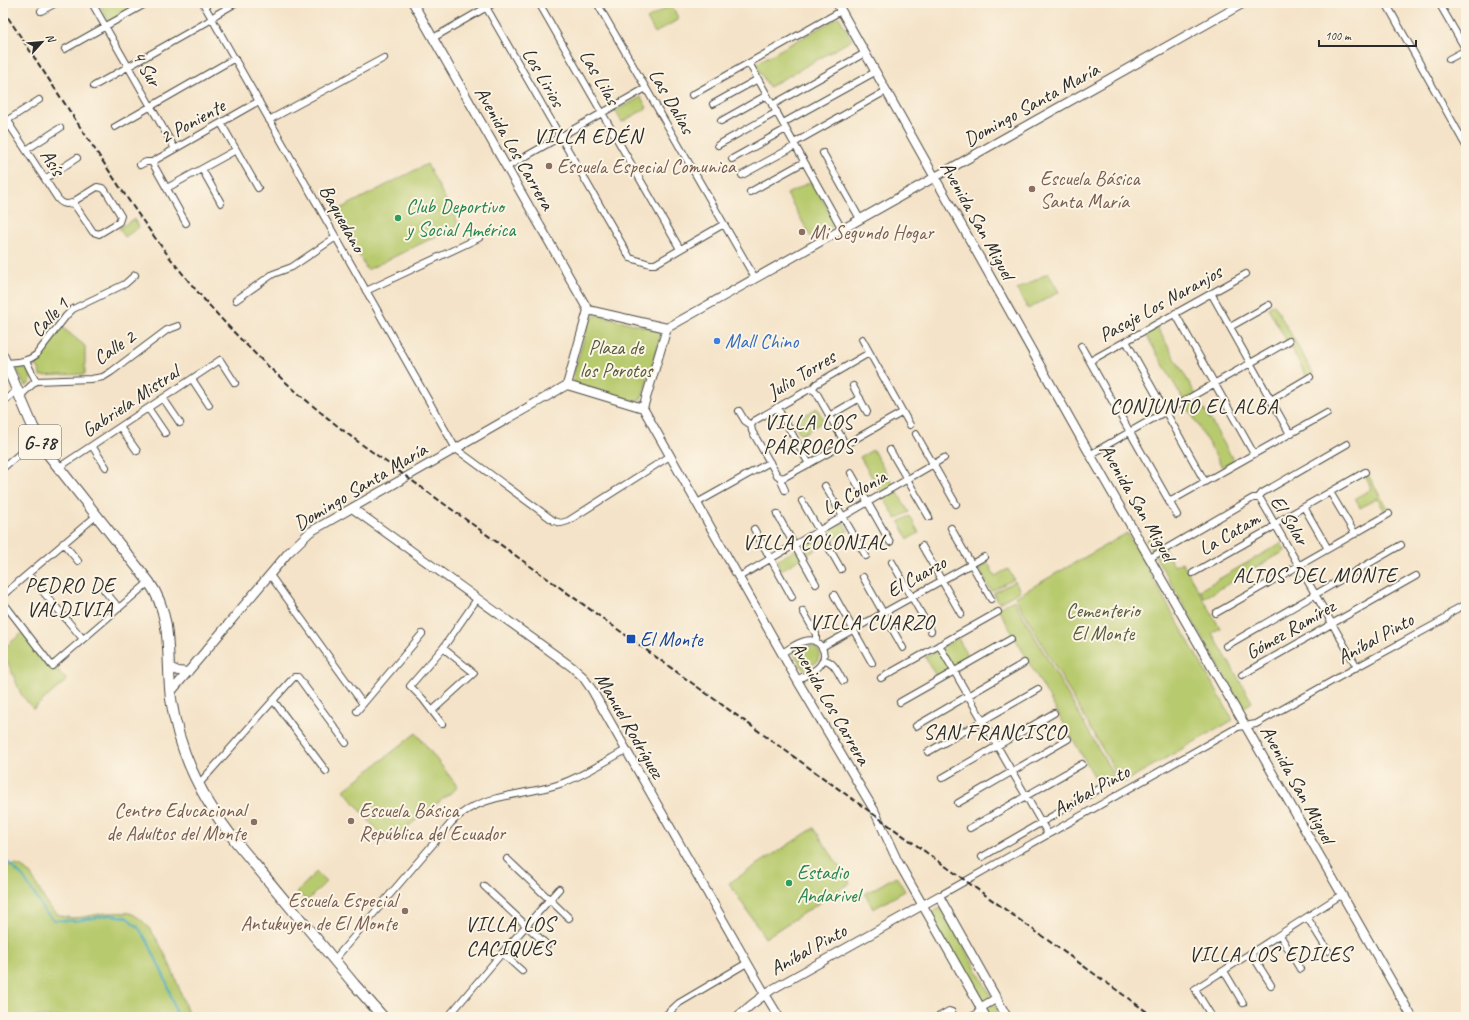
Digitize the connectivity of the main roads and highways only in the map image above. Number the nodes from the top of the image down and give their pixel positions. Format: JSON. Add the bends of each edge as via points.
{"nodes":[{"id":1,"x":4,"y":360,"type":"edge"},
{"id":2,"x":383,"y":1017,"type":"edge"}],
"edges":[{"from":1,"to":2,"type":"main road","number":"G-78","via":[[38,438],[58,468],[149,582],[160,601],[165,618],[175,720],[198,785],[228,832]]}]}
